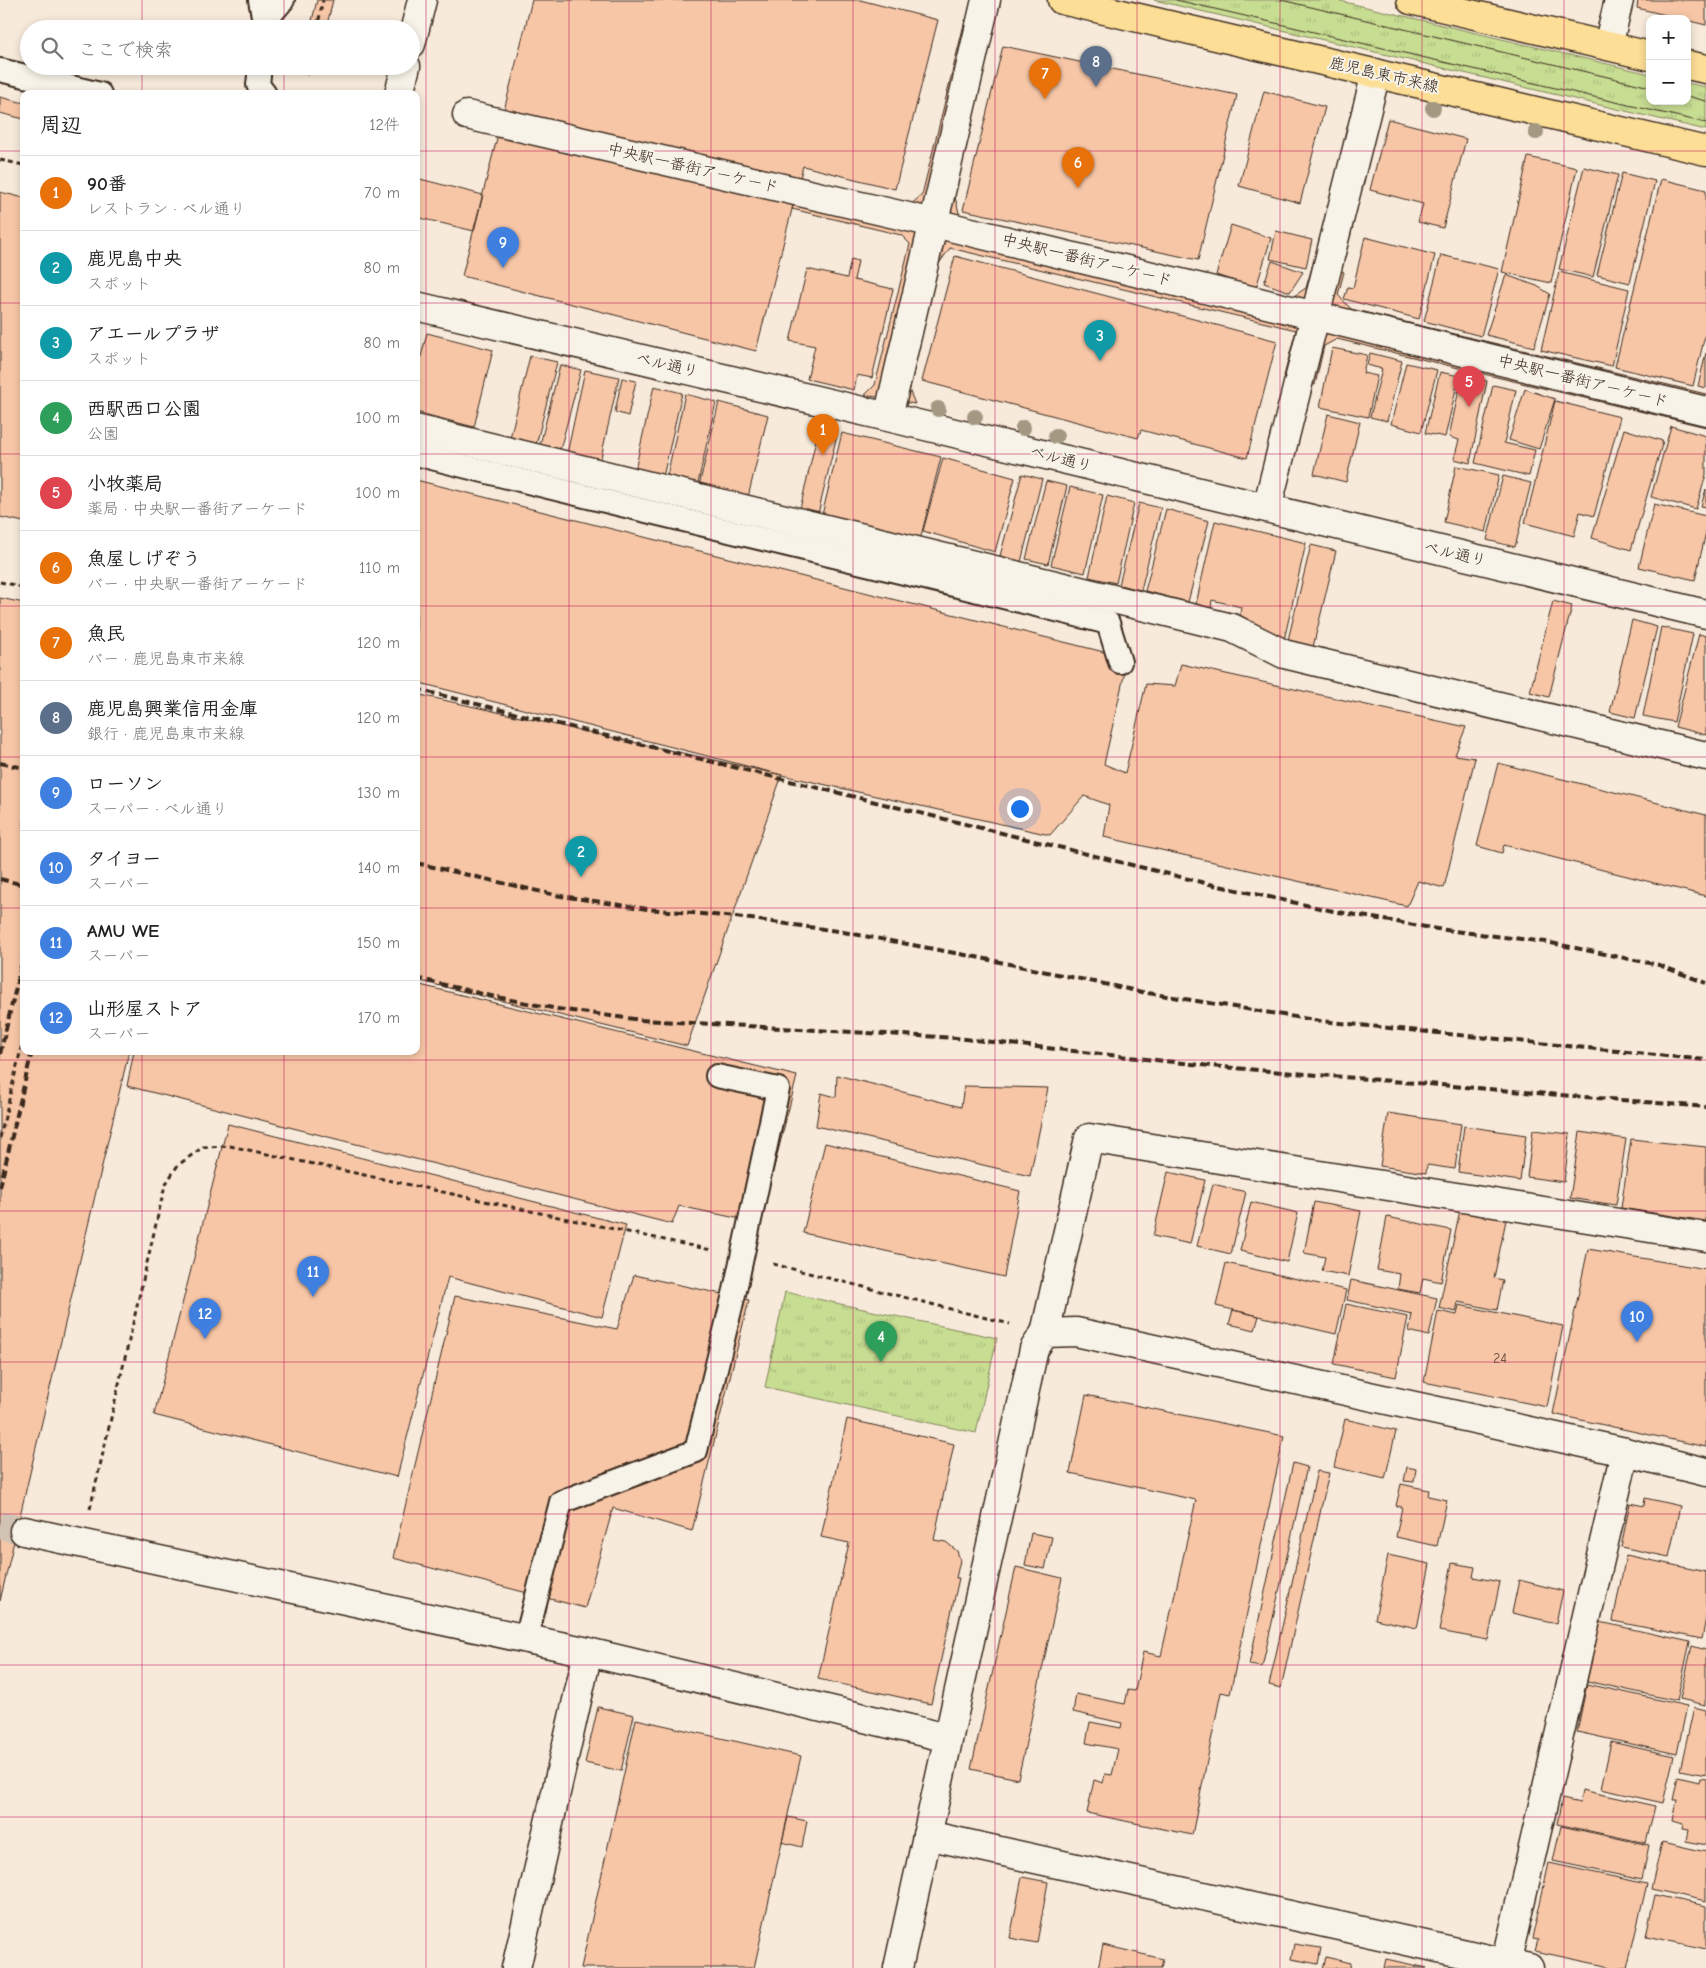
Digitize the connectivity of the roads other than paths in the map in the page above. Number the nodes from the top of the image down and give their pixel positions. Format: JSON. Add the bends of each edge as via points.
{"nodes":[{"id":1,"x":260,"y":0,"type":"edge"},
{"id":2,"x":283,"y":0,"type":"edge"},
{"id":3,"x":422,"y":0,"type":"edge"},
{"id":4,"x":986,"y":0,"type":"edge"},
{"id":5,"x":1062,"y":0,"type":"edge"},
{"id":6,"x":1411,"y":0,"type":"edge"},
{"id":7,"x":1619,"y":0,"type":"edge"},
{"id":8,"x":263,"y":20,"type":"edge"},
{"id":9,"x":268,"y":20,"type":"edge"},
{"id":10,"x":417,"y":20,"type":"edge"},
{"id":11,"x":1608,"y":46,"type":"junction"},
{"id":12,"x":1646,"y":55,"type":"edge"},
{"id":13,"x":1691,"y":66,"type":"edge"},
{"id":14,"x":1706,"y":69,"type":"edge"},
{"id":15,"x":0,"y":70,"type":"edge"},
{"id":16,"x":1376,"y":73,"type":"junction"},
{"id":17,"x":20,"y":75,"type":"edge"},
{"id":18,"x":21,"y":75,"type":"edge"},
{"id":19,"x":259,"y":75,"type":"edge"},
{"id":20,"x":404,"y":75,"type":"edge"},
{"id":21,"x":83,"y":90,"type":"edge"},
{"id":22,"x":262,"y":90,"type":"edge"},
{"id":23,"x":401,"y":90,"type":"edge"},
{"id":24,"x":467,"y":116,"type":"dead end"},
{"id":25,"x":1706,"y":151,"type":"edge"},
{"id":26,"x":934,"y":223,"type":"junction"},
{"id":27,"x":420,"y":307,"type":"edge"},
{"id":28,"x":1315,"y":316,"type":"junction"},
{"id":29,"x":1706,"y":411,"type":"edge"},
{"id":30,"x":888,"y":417,"type":"junction"},
{"id":31,"x":420,"y":430,"type":"edge"},
{"id":32,"x":420,"y":455,"type":"edge"},
{"id":33,"x":1267,"y":508,"type":"junction"},
{"id":34,"x":1706,"y":614,"type":"edge"},
{"id":35,"x":1120,"y":662,"type":"dead end"},
{"id":36,"x":1706,"y":756,"type":"edge"},
{"id":37,"x":717,"y":1076,"type":"dead end"},
{"id":38,"x":1706,"y":1237,"type":"edge"},
{"id":39,"x":1045,"y":1333,"type":"junction"},
{"id":40,"x":1625,"y":1452,"type":"junction"},
{"id":41,"x":1706,"y":1472,"type":"edge"},
{"id":42,"x":24,"y":1531,"type":"tunnel mouth"},
{"id":43,"x":526,"y":1639,"type":"junction"},
{"id":44,"x":588,"y":1652,"type":"junction"},
{"id":45,"x":948,"y":1738,"type":"junction"},
{"id":46,"x":927,"y":1835,"type":"junction"},
{"id":47,"x":1514,"y":1966,"type":"edge"},
{"id":48,"x":516,"y":1968,"type":"edge"},
{"id":49,"x":898,"y":1968,"type":"edge"}],
"edges":[{"from":1,"to":8,"type":"lane"},
{"from":2,"to":9,"type":"lane"},
{"from":3,"to":10,"type":"street"},
{"from":4,"to":26,"type":"street"},
{"from":5,"to":16,"type":"main road","name":"鹿児島東市来線"},
{"from":6,"to":11,"type":"main road"},
{"from":7,"to":11,"type":"street"},
{"from":11,"to":12,"type":"main road"},
{"from":13,"to":14,"type":"main road"},
{"from":15,"to":17,"type":"lane"},
{"from":16,"to":25,"type":"main road","name":"鹿児島東市来線"},
{"from":16,"to":28,"type":"street"},
{"from":18,"to":21,"type":"lane"},
{"from":19,"to":22,"type":"lane","via":[[258,85]]},
{"from":20,"to":23,"type":"street"},
{"from":24,"to":26,"type":"street","name":"中央駅一番街アーケード"},
{"from":26,"to":28,"type":"street","name":"中央駅一番街アーケード"},
{"from":26,"to":30,"type":"street"},
{"from":27,"to":30,"type":"street","name":"ベル通り"},
{"from":28,"to":29,"type":"street","name":"中央駅一番街アーケード"},
{"from":28,"to":33,"type":"street"},
{"from":30,"to":33,"type":"street","name":"ベル通り"},
{"from":31,"to":36,"type":"street","via":[[1232,628],[1284,654]]},
{"from":32,"to":35,"type":"lane","via":[[1108,623]]},
{"from":33,"to":34,"type":"street","name":"ベル通り"},
{"from":37,"to":43,"type":"lane","via":[[778,1088],[735,1290],[696,1451],[561,1502]]},
{"from":38,"to":39,"type":"street","via":[[1088,1138]]},
{"from":39,"to":40,"type":"street","via":[[1076,1332]]},
{"from":39,"to":45,"type":"street","via":[[1034,1349]]},
{"from":40,"to":41,"type":"street"},
{"from":40,"to":47,"type":"street"},
{"from":42,"to":43,"type":"street"},
{"from":43,"to":44,"type":"street"},
{"from":44,"to":45,"type":"street"},
{"from":44,"to":48,"type":"street"},
{"from":45,"to":46,"type":"street"},
{"from":46,"to":47,"type":"street"},
{"from":46,"to":49,"type":"street"}]}
